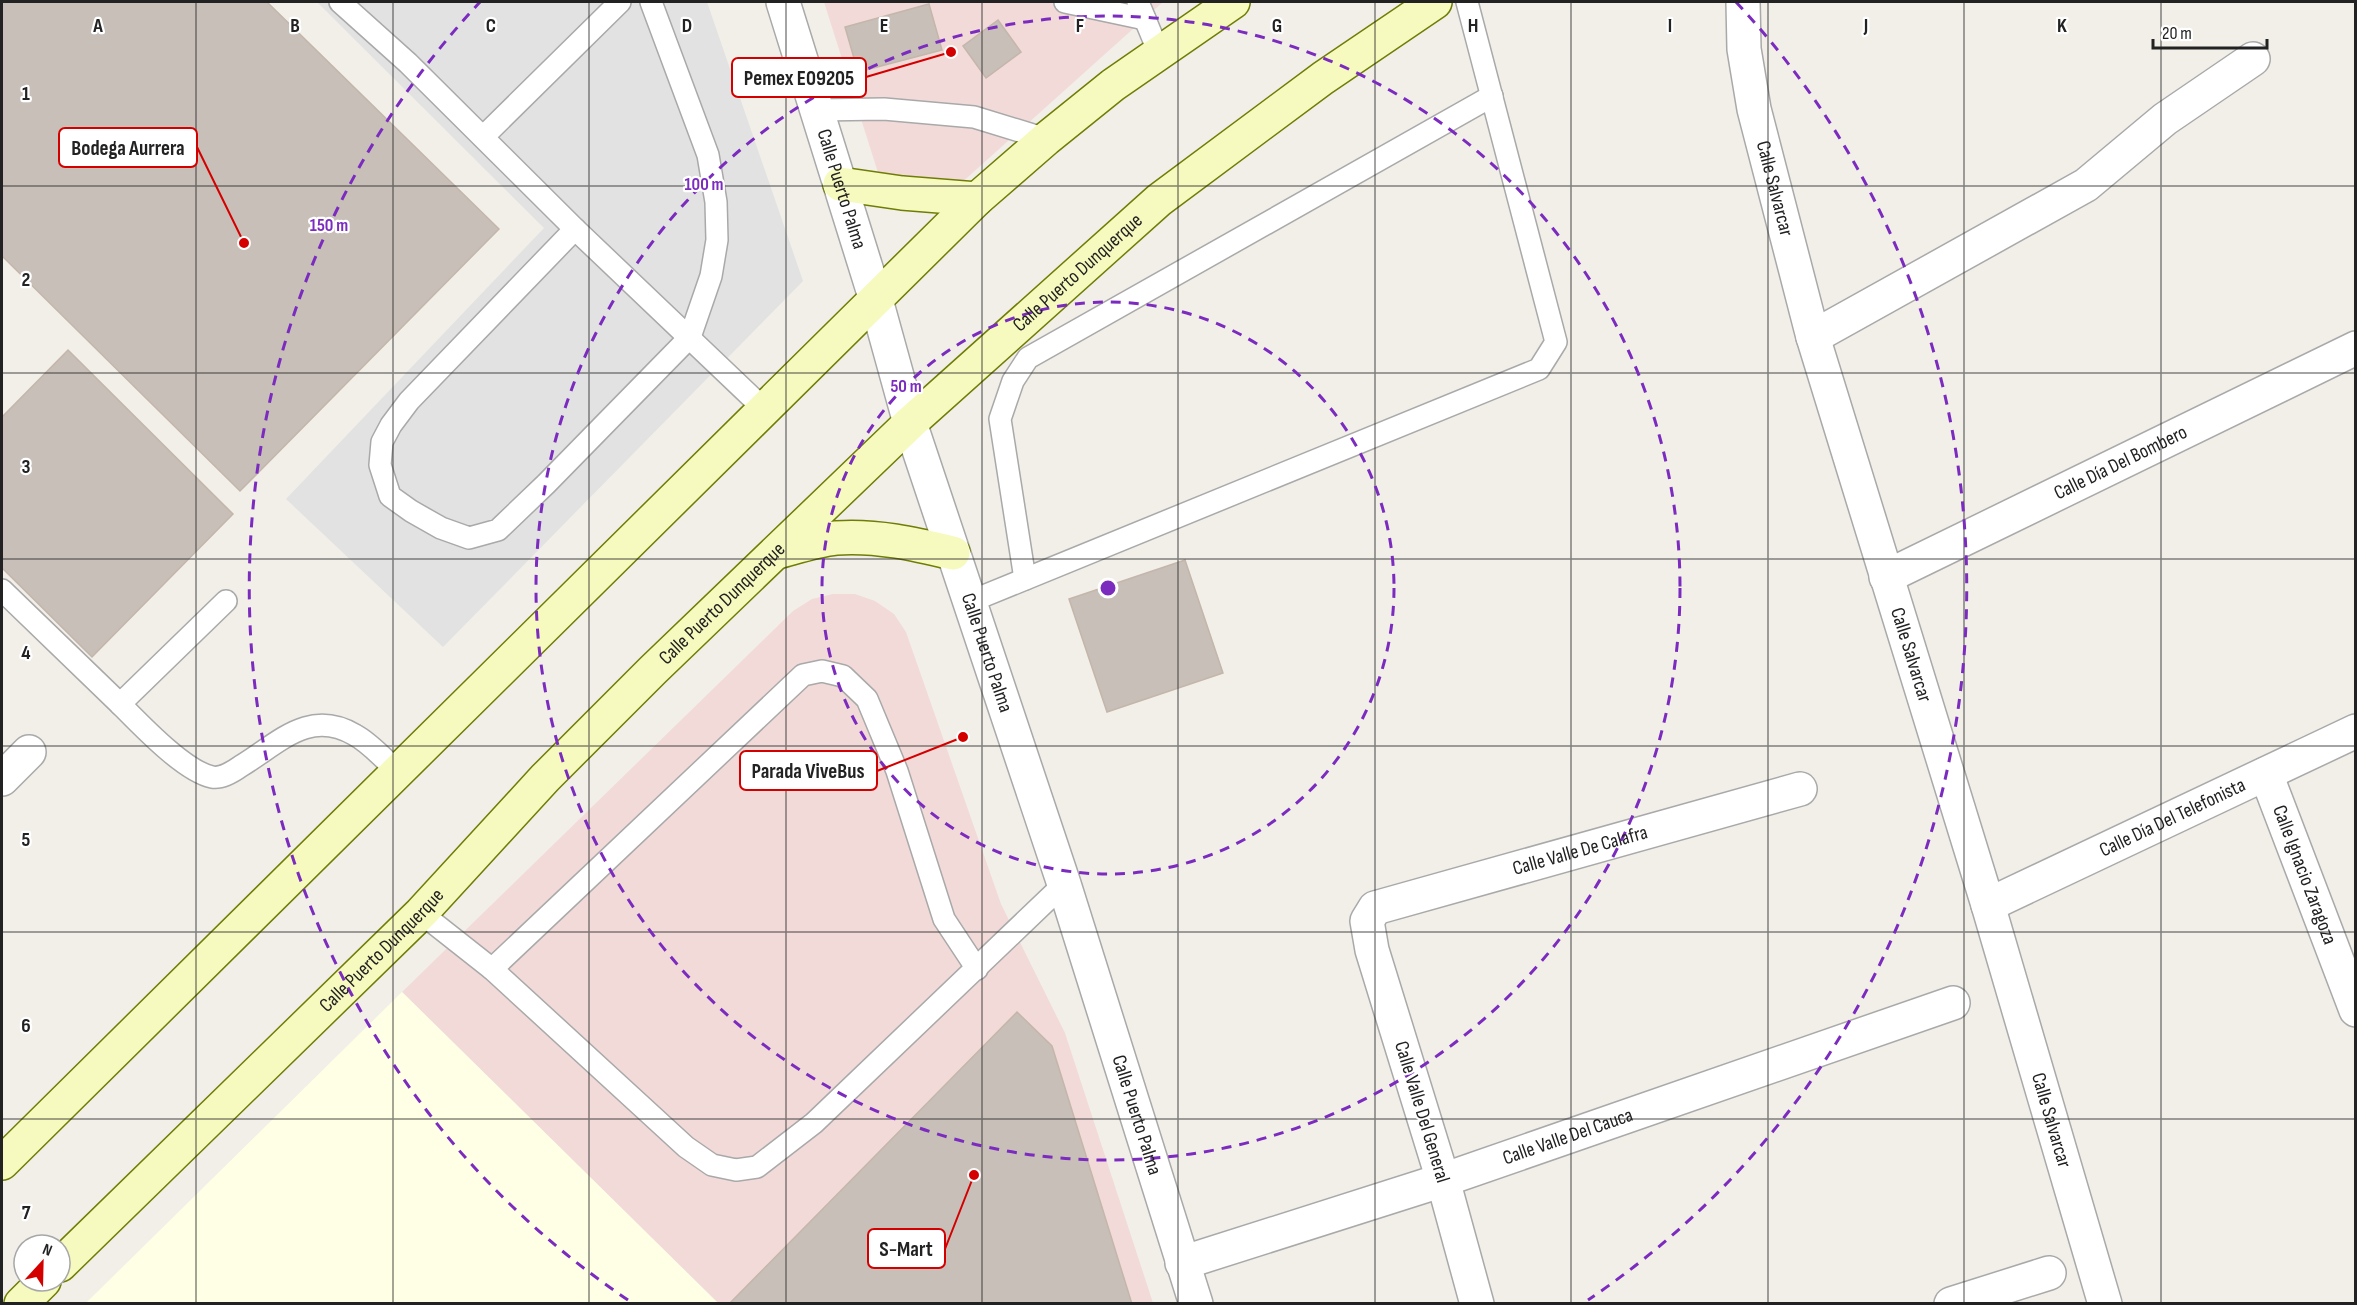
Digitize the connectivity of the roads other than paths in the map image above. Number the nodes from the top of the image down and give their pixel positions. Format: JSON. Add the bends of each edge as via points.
{"nodes":[{"id":1,"x":340,"y":2,"type":"edge"},
{"id":2,"x":620,"y":2,"type":"edge"},
{"id":3,"x":651,"y":2,"type":"edge"},
{"id":4,"x":789,"y":2,"type":"edge"},
{"id":5,"x":1065,"y":2,"type":"edge"},
{"id":6,"x":1233,"y":2,"type":"edge"},
{"id":7,"x":1435,"y":2,"type":"edge"},
{"id":8,"x":1467,"y":2,"type":"edge"},
{"id":9,"x":1743,"y":2,"type":"edge"},
{"id":10,"x":1141,"y":10,"type":"edge"},
{"id":11,"x":1159,"y":53,"type":"junction"},
{"id":12,"x":2253,"y":59,"type":"dead end"},
{"id":13,"x":1492,"y":96,"type":"junction"},
{"id":14,"x":817,"y":110,"type":"junction"},
{"id":15,"x":483,"y":137,"type":"junction"},
{"id":16,"x":1046,"y":139,"type":"junction"},
{"id":17,"x":840,"y":184,"type":"junction"},
{"id":18,"x":977,"y":199,"type":"junction"},
{"id":19,"x":575,"y":229,"type":"junction"},
{"id":20,"x":876,"y":300,"type":"junction"},
{"id":21,"x":690,"y":337,"type":"junction"},
{"id":22,"x":1813,"y":337,"type":"junction"},
{"id":23,"x":2355,"y":348,"type":"edge"},
{"id":24,"x":764,"y":409,"type":"junction"},
{"id":25,"x":910,"y":423,"type":"junction"},
{"id":26,"x":775,"y":552,"type":"junction"},
{"id":27,"x":953,"y":553,"type":"junction"},
{"id":28,"x":1886,"y":577,"type":"junction"},
{"id":29,"x":1025,"y":579,"type":"junction"},
{"id":30,"x":2,"y":590,"type":"edge"},
{"id":31,"x":226,"y":601,"type":"dead end"},
{"id":32,"x":969,"y":602,"type":"junction"},
{"id":33,"x":120,"y":704,"type":"junction"},
{"id":34,"x":2355,"y":731,"type":"edge"},
{"id":35,"x":29,"y":752,"type":"dead end"},
{"id":36,"x":397,"y":771,"type":"junction"},
{"id":37,"x":2266,"y":774,"type":"junction"},
{"id":38,"x":2,"y":779,"type":"edge"},
{"id":39,"x":1800,"y":789,"type":"dead end"},
{"id":40,"x":1064,"y":884,"type":"junction"},
{"id":41,"x":1988,"y":905,"type":"junction"},
{"id":42,"x":421,"y":913,"type":"junction"},
{"id":43,"x":1367,"y":921,"type":"joint"},
{"id":44,"x":492,"y":969,"type":"junction"},
{"id":45,"x":977,"y":969,"type":"junction"},
{"id":46,"x":1953,"y":1003,"type":"dead end"},
{"id":47,"x":2355,"y":1010,"type":"edge"},
{"id":48,"x":2,"y":1163,"type":"edge"},
{"id":49,"x":1443,"y":1180,"type":"junction"},
{"id":50,"x":72,"y":1253,"type":"edge"},
{"id":51,"x":1182,"y":1263,"type":"junction"},
{"id":52,"x":2049,"y":1273,"type":"dead end"},
{"id":53,"x":32,"y":1293,"type":"edge"},
{"id":54,"x":21,"y":1304,"type":"edge"},
{"id":55,"x":1196,"y":1304,"type":"edge"},
{"id":56,"x":1477,"y":1304,"type":"edge"},
{"id":57,"x":1951,"y":1304,"type":"edge"},
{"id":58,"x":2105,"y":1304,"type":"edge"}],
"edges":[{"from":1,"to":15,"type":"lane"},
{"from":2,"to":15,"type":"lane"},
{"from":3,"to":21,"type":"lane","via":[[708,155],[716,202],[717,240],[711,276]]},
{"from":4,"to":14,"type":"street","name":"Calle Puerto Palma"},
{"from":5,"to":10,"type":"lane"},
{"from":6,"to":11,"type":"main road"},
{"from":7,"to":25,"type":"main road","name":"Calle Puerto Dunquerque","via":[[1323,78],[1158,200]]},
{"from":8,"to":13,"type":"lane"},
{"from":9,"to":22,"type":"street","name":"Calle Salvarcar","via":[[1744,50],[1754,109]]},
{"from":10,"to":11,"type":"lane"},
{"from":11,"to":16,"type":"main road"},
{"from":12,"to":22,"type":"street","via":[[2165,119],[2086,185]]},
{"from":13,"to":29,"type":"lane","via":[[1028,358],[1013,381],[1000,419]]},
{"from":13,"to":29,"type":"lane","via":[[1556,342],[1539,369]]},
{"from":14,"to":16,"type":"lane","via":[[884,109],[974,117]]},
{"from":14,"to":17,"type":"street","name":"Calle Puerto Palma"},
{"from":15,"to":19,"type":"lane"},
{"from":16,"to":18,"type":"main road"},
{"from":17,"to":18,"type":"main road"},
{"from":17,"to":20,"type":"street","name":"Calle Puerto Palma"},
{"from":18,"to":20,"type":"main road"},
{"from":19,"to":21,"type":"lane"},
{"from":19,"to":21,"type":"lane","via":[[391,424],[382,442],[380,465],[390,496],[441,528],[469,538],[498,530]]},
{"from":20,"to":24,"type":"main road"},
{"from":20,"to":25,"type":"street","name":"Calle Puerto Palma"},
{"from":21,"to":24,"type":"lane"},
{"from":22,"to":28,"type":"street","name":"Calle Salvarcar"},
{"from":23,"to":28,"type":"street","name":"Calle Día Del Bombero"},
{"from":24,"to":36,"type":"main road"},
{"from":25,"to":26,"type":"main road","name":"Calle Puerto Dunquerque"},
{"from":25,"to":27,"type":"street","name":"Calle Puerto Palma"},
{"from":26,"to":27,"type":"main road","via":[[835,538],[868,538]]},
{"from":26,"to":42,"type":"main road","name":"Calle Puerto Dunquerque","via":[[545,778]]},
{"from":27,"to":32,"type":"street","name":"Calle Puerto Palma"},
{"from":28,"to":41,"type":"street","name":"Calle Salvarcar"},
{"from":29,"to":32,"type":"lane"},
{"from":30,"to":33,"type":"lane"},
{"from":31,"to":33,"type":"lane"},
{"from":32,"to":40,"type":"street","name":"Calle Puerto Palma"},
{"from":33,"to":36,"type":"lane","via":[[155,739],[197,772],[215,778],[232,772],[279,739],[304,727],[325,724],[356,735]]},
{"from":34,"to":37,"type":"street","name":"Calle Día Del Telefonista"},
{"from":35,"to":38,"type":"street"},
{"from":36,"to":48,"type":"main road"},
{"from":37,"to":41,"type":"street","name":"Calle Día Del Telefonista"},
{"from":37,"to":47,"type":"street","name":"Calle Ignacio Zaragoza"},
{"from":39,"to":43,"type":"street","name":"Calle Valle De Calafra","via":[[1375,908]]},
{"from":40,"to":45,"type":"lane"},
{"from":40,"to":51,"type":"street","name":"Calle Puerto Palma"},
{"from":41,"to":58,"type":"street","name":"Calle Salvarcar"},
{"from":42,"to":44,"type":"lane"},
{"from":42,"to":50,"type":"main road","name":"Calle Puerto Dunquerque"},
{"from":43,"to":49,"type":"street","name":"Calle Valle Del General","via":[[1372,950]]},
{"from":44,"to":45,"type":"lane","via":[[686,1147],[712,1165],[735,1170],[758,1167],[814,1123]]},
{"from":44,"to":45,"type":"lane","via":[[803,675],[822,671],[843,676],[867,699],[897,771],[944,919]]},
{"from":46,"to":49,"type":"street","name":"Calle Valle Del Cauca"},
{"from":49,"to":51,"type":"street","name":"Calle Valle Del Cauca"},
{"from":49,"to":56,"type":"street","name":"Calle Valle Del General"},
{"from":51,"to":55,"type":"street","name":"Calle Puerto Palma"},
{"from":52,"to":57,"type":"street"},
{"from":53,"to":54,"type":"main road"}]}
